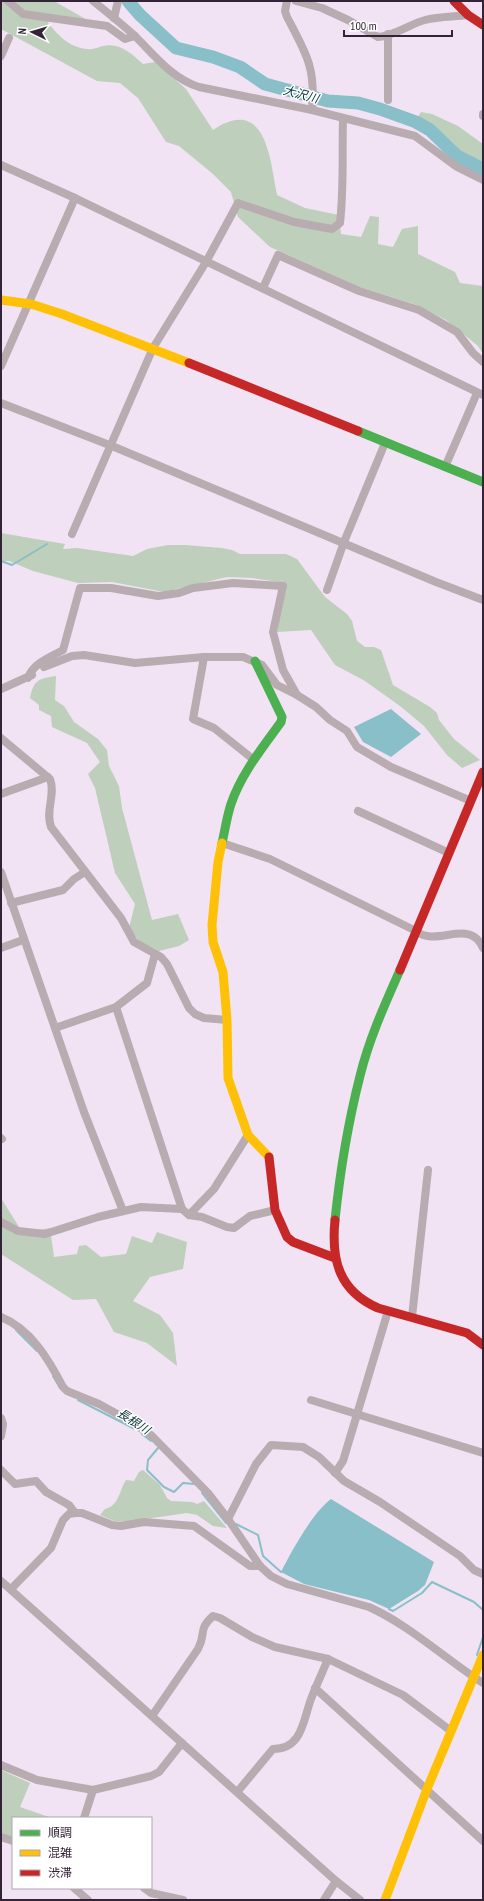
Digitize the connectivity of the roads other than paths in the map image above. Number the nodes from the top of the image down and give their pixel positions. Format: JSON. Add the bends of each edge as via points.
{"nodes":[{"id":1,"x":8,"y":1,"type":"edge"},
{"id":2,"x":93,"y":1,"type":"edge"},
{"id":3,"x":118,"y":1,"type":"edge"},
{"id":4,"x":287,"y":1,"type":"edge"},
{"id":5,"x":296,"y":1,"type":"edge"},
{"id":6,"x":454,"y":1,"type":"edge"},
{"id":7,"x":468,"y":15,"type":"junction"},
{"id":8,"x":114,"y":18,"type":"junction"},
{"id":9,"x":483,"y":24,"type":"edge"},
{"id":10,"x":388,"y":34,"type":"junction"},
{"id":11,"x":135,"y":36,"type":"junction"},
{"id":12,"x":9,"y":38,"type":"dead end"},
{"id":13,"x":1,"y":56,"type":"edge"},
{"id":14,"x":388,"y":100,"type":"dead end"},
{"id":15,"x":312,"y":108,"type":"junction"},
{"id":16,"x":343,"y":119,"type":"junction"},
{"id":17,"x":1,"y":165,"type":"edge"},
{"id":18,"x":483,"y":180,"type":"edge"},
{"id":19,"x":75,"y":198,"type":"junction"},
{"id":20,"x":206,"y":262,"type":"junction"},
{"id":21,"x":263,"y":288,"type":"junction"},
{"id":22,"x":1,"y":300,"type":"edge"},
{"id":23,"x":29,"y":304,"type":"junction"},
{"id":24,"x":153,"y":348,"type":"junction"},
{"id":25,"x":483,"y":362,"type":"edge"},
{"id":26,"x":1,"y":366,"type":"edge"},
{"id":27,"x":480,"y":394,"type":"edge"},
{"id":28,"x":1,"y":403,"type":"edge"},
{"id":29,"x":385,"y":443,"type":"junction"},
{"id":30,"x":112,"y":446,"type":"junction"},
{"id":31,"x":445,"y":467,"type":"junction"},
{"id":32,"x":483,"y":482,"type":"edge"},
{"id":33,"x":72,"y":534,"type":"dead end"},
{"id":34,"x":344,"y":542,"type":"junction"},
{"id":35,"x":327,"y":590,"type":"dead end"},
{"id":36,"x":483,"y":600,"type":"edge"},
{"id":37,"x":204,"y":657,"type":"junction"},
{"id":38,"x":255,"y":661,"type":"junction"},
{"id":39,"x":28,"y":678,"type":"junction"},
{"id":40,"x":1,"y":689,"type":"edge"},
{"id":41,"x":297,"y":695,"type":"junction"},
{"id":42,"x":1,"y":738,"type":"edge"},
{"id":43,"x":254,"y":760,"type":"junction"},
{"id":44,"x":483,"y":772,"type":"edge"},
{"id":45,"x":48,"y":777,"type":"junction"},
{"id":46,"x":1,"y":794,"type":"edge"},
{"id":47,"x":471,"y":801,"type":"junction"},
{"id":48,"x":358,"y":811,"type":"dead end"},
{"id":49,"x":222,"y":843,"type":"junction"},
{"id":50,"x":449,"y":853,"type":"junction"},
{"id":51,"x":1,"y":872,"type":"edge"},
{"id":52,"x":85,"y":872,"type":"junction"},
{"id":53,"x":11,"y":903,"type":"junction"},
{"id":54,"x":416,"y":931,"type":"junction"},
{"id":55,"x":23,"y":940,"type":"junction"},
{"id":56,"x":1,"y":948,"type":"edge"},
{"id":57,"x":483,"y":948,"type":"edge"},
{"id":58,"x":155,"y":954,"type":"junction"},
{"id":59,"x":116,"y":1007,"type":"junction"},
{"id":60,"x":227,"y":1020,"type":"junction"},
{"id":61,"x":55,"y":1028,"type":"junction"},
{"id":62,"x":248,"y":1134,"type":"junction"},
{"id":63,"x":428,"y":1170,"type":"dead end"},
{"id":64,"x":123,"y":1210,"type":"junction"},
{"id":65,"x":275,"y":1210,"type":"junction"},
{"id":66,"x":185,"y":1212,"type":"junction"},
{"id":67,"x":1,"y":1222,"type":"edge"},
{"id":68,"x":335,"y":1258,"type":"junction"},
{"id":69,"x":388,"y":1311,"type":"junction"},
{"id":70,"x":1,"y":1317,"type":"edge"},
{"id":71,"x":412,"y":1318,"type":"junction"},
{"id":72,"x":483,"y":1345,"type":"edge"},
{"id":73,"x":310,"y":1400,"type":"dead end"},
{"id":74,"x":357,"y":1415,"type":"junction"},
{"id":75,"x":1,"y":1418,"type":"edge"},
{"id":76,"x":1,"y":1436,"type":"edge"},
{"id":77,"x":483,"y":1453,"type":"edge"},
{"id":78,"x":1,"y":1470,"type":"edge"},
{"id":79,"x":335,"y":1473,"type":"junction"},
{"id":80,"x":75,"y":1513,"type":"junction"},
{"id":81,"x":228,"y":1519,"type":"junction"},
{"id":82,"x":260,"y":1566,"type":"junction"},
{"id":83,"x":483,"y":1574,"type":"edge"},
{"id":84,"x":1,"y":1580,"type":"edge"},
{"id":85,"x":12,"y":1589,"type":"junction"},
{"id":86,"x":483,"y":1655,"type":"edge"},
{"id":87,"x":328,"y":1659,"type":"junction"},
{"id":88,"x":473,"y":1677,"type":"junction"},
{"id":89,"x":483,"y":1683,"type":"edge"},
{"id":90,"x":315,"y":1688,"type":"junction"},
{"id":91,"x":152,"y":1716,"type":"junction"},
{"id":92,"x":451,"y":1731,"type":"junction"},
{"id":93,"x":182,"y":1743,"type":"junction"},
{"id":94,"x":1,"y":1765,"type":"edge"},
{"id":95,"x":427,"y":1789,"type":"junction"},
{"id":96,"x":93,"y":1790,"type":"junction"},
{"id":97,"x":238,"y":1791,"type":"junction"},
{"id":98,"x":84,"y":1817,"type":"edge"},
{"id":99,"x":1,"y":1837,"type":"edge"},
{"id":100,"x":483,"y":1841,"type":"edge"},
{"id":101,"x":12,"y":1842,"type":"edge"},
{"id":102,"x":336,"y":1881,"type":"junction"},
{"id":103,"x":75,"y":1889,"type":"edge"},
{"id":104,"x":145,"y":1889,"type":"edge"},
{"id":105,"x":88,"y":1900,"type":"edge"},
{"id":106,"x":183,"y":1900,"type":"edge"},
{"id":107,"x":324,"y":1900,"type":"edge"},
{"id":108,"x":360,"y":1900,"type":"edge"},
{"id":109,"x":384,"y":1900,"type":"edge"}],
"edges":[{"from":1,"to":11,"type":"street","via":[[24,14],[107,26],[125,39]]},
{"from":2,"to":8,"type":"street"},
{"from":3,"to":8,"type":"street"},
{"from":4,"to":15,"type":"street","via":[[285,12],[312,71]]},
{"from":5,"to":10,"type":"street","via":[[322,8],[375,36]]},
{"from":6,"to":7,"type":"street"},
{"from":7,"to":9,"type":"street"},
{"from":7,"to":10,"type":"street","via":[[424,20]]},
{"from":8,"to":11,"type":"street"},
{"from":10,"to":14,"type":"street"},
{"from":11,"to":15,"type":"street","via":[[187,83]]},
{"from":12,"to":13,"type":"street"},
{"from":15,"to":16,"type":"street"},
{"from":16,"to":18,"type":"street","via":[[415,136],[457,167]]},
{"from":16,"to":20,"type":"street","via":[[343,192],[340,223],[332,229],[294,222],[238,203]]},
{"from":17,"to":19,"type":"street"},
{"from":19,"to":20,"type":"street"},
{"from":19,"to":23,"type":"street"},
{"from":20,"to":21,"type":"street"},
{"from":20,"to":24,"type":"street"},
{"from":21,"to":25,"type":"street","via":[[278,255],[359,291],[420,310],[456,332]]},
{"from":21,"to":27,"type":"street"},
{"from":22,"to":23,"type":"street"},
{"from":23,"to":24,"type":"street"},
{"from":23,"to":26,"type":"street"},
{"from":24,"to":29,"type":"street"},
{"from":24,"to":30,"type":"street"},
{"from":27,"to":31,"type":"street"},
{"from":28,"to":30,"type":"street"},
{"from":29,"to":31,"type":"street"},
{"from":29,"to":34,"type":"street"},
{"from":30,"to":33,"type":"street"},
{"from":30,"to":34,"type":"street"},
{"from":31,"to":32,"type":"street"},
{"from":34,"to":35,"type":"street"},
{"from":34,"to":36,"type":"street"},
{"from":37,"to":38,"type":"street","via":[[243,657]]},
{"from":37,"to":39,"type":"street","via":[[135,664],[84,655],[72,656],[46,665]]},
{"from":37,"to":43,"type":"street","via":[[193,719],[214,728]]},
{"from":38,"to":41,"type":"street","via":[[262,665],[277,685]]},
{"from":38,"to":43,"type":"street","via":[[282,717]]},
{"from":39,"to":40,"type":"street"},
{"from":39,"to":41,"type":"street","via":[[35,666],[63,650],[80,588],[111,588],[158,596],[233,583],[283,586],[273,632],[283,670]]},
{"from":41,"to":47,"type":"street","via":[[347,731],[357,747],[391,767]]},
{"from":42,"to":45,"type":"street"},
{"from":43,"to":49,"type":"street","via":[[231,804]]},
{"from":44,"to":47,"type":"street"},
{"from":45,"to":46,"type":"street"},
{"from":45,"to":52,"type":"street","via":[[52,786],[48,819]]},
{"from":47,"to":50,"type":"street"},
{"from":48,"to":50,"type":"street"},
{"from":49,"to":54,"type":"street","via":[[270,859]]},
{"from":49,"to":60,"type":"street","via":[[212,926],[213,942],[223,972]]},
{"from":50,"to":54,"type":"street"},
{"from":51,"to":53,"type":"street"},
{"from":52,"to":53,"type":"street","via":[[63,890]]},
{"from":52,"to":58,"type":"street","via":[[121,918],[134,942]]},
{"from":53,"to":55,"type":"street"},
{"from":54,"to":57,"type":"street","via":[[428,937],[472,935],[479,940]]},
{"from":54,"to":68,"type":"street","via":[[372,1037],[360,1076],[339,1181],[333,1242]]},
{"from":55,"to":56,"type":"street"},
{"from":55,"to":61,"type":"street"},
{"from":58,"to":59,"type":"street","via":[[147,983]]},
{"from":58,"to":60,"type":"street","via":[[167,964],[189,1008],[195,1014],[204,1018]]},
{"from":59,"to":61,"type":"street"},
{"from":59,"to":66,"type":"street"},
{"from":60,"to":62,"type":"street","via":[[228,1078]]},
{"from":61,"to":64,"type":"street","via":[[84,1112]]},
{"from":62,"to":65,"type":"street","via":[[270,1158]]},
{"from":62,"to":66,"type":"street","via":[[214,1189]]},
{"from":63,"to":71,"type":"street"},
{"from":64,"to":66,"type":"street","via":[[141,1207]]},
{"from":64,"to":67,"type":"street","via":[[45,1234],[18,1231]]},
{"from":65,"to":66,"type":"street","via":[[250,1216],[234,1228]]},
{"from":65,"to":68,"type":"street","via":[[287,1237],[293,1242]]},
{"from":68,"to":69,"type":"street","via":[[342,1277],[353,1292],[369,1304]]},
{"from":69,"to":71,"type":"street"},
{"from":69,"to":74,"type":"street"},
{"from":70,"to":81,"type":"street","via":[[17,1327],[47,1357],[63,1387],[122,1416],[151,1435],[208,1493]]},
{"from":71,"to":72,"type":"street","via":[[462,1331]]},
{"from":73,"to":74,"type":"street"},
{"from":74,"to":77,"type":"street"},
{"from":74,"to":79,"type":"street","via":[[343,1461]]},
{"from":75,"to":76,"type":"street"},
{"from":78,"to":80,"type":"street","via":[[15,1484],[36,1481],[46,1492],[69,1505]]},
{"from":79,"to":81,"type":"street","via":[[319,1456],[304,1447],[271,1445],[256,1464]]},
{"from":79,"to":83,"type":"street"},
{"from":80,"to":82,"type":"street","via":[[121,1526],[144,1522],[194,1526],[250,1566]]},
{"from":80,"to":85,"type":"street","via":[[69,1514],[64,1520],[51,1548]]},
{"from":81,"to":82,"type":"street"},
{"from":82,"to":88,"type":"street","via":[[270,1576],[287,1584],[379,1612]]},
{"from":84,"to":85,"type":"street"},
{"from":85,"to":91,"type":"street"},
{"from":86,"to":88,"type":"street"},
{"from":87,"to":90,"type":"street"},
{"from":87,"to":91,"type":"street","via":[[275,1647],[213,1616],[204,1624],[203,1639],[198,1649]]},
{"from":87,"to":92,"type":"street","via":[[403,1695]]},
{"from":88,"to":89,"type":"street"},
{"from":88,"to":92,"type":"street"},
{"from":90,"to":95,"type":"street"},
{"from":90,"to":97,"type":"street","via":[[303,1728],[296,1739],[291,1744],[273,1750]]},
{"from":91,"to":93,"type":"street"},
{"from":92,"to":95,"type":"street"},
{"from":93,"to":96,"type":"street","via":[[159,1772]]},
{"from":93,"to":97,"type":"street"},
{"from":94,"to":96,"type":"street","via":[[37,1780]]},
{"from":95,"to":100,"type":"street"},
{"from":95,"to":109,"type":"street"},
{"from":96,"to":98,"type":"street"},
{"from":97,"to":102,"type":"street"},
{"from":99,"to":101,"type":"street"},
{"from":102,"to":107,"type":"street"},
{"from":102,"to":108,"type":"street"},
{"from":103,"to":105,"type":"street"},
{"from":104,"to":106,"type":"street","via":[[151,1893]]}]}
